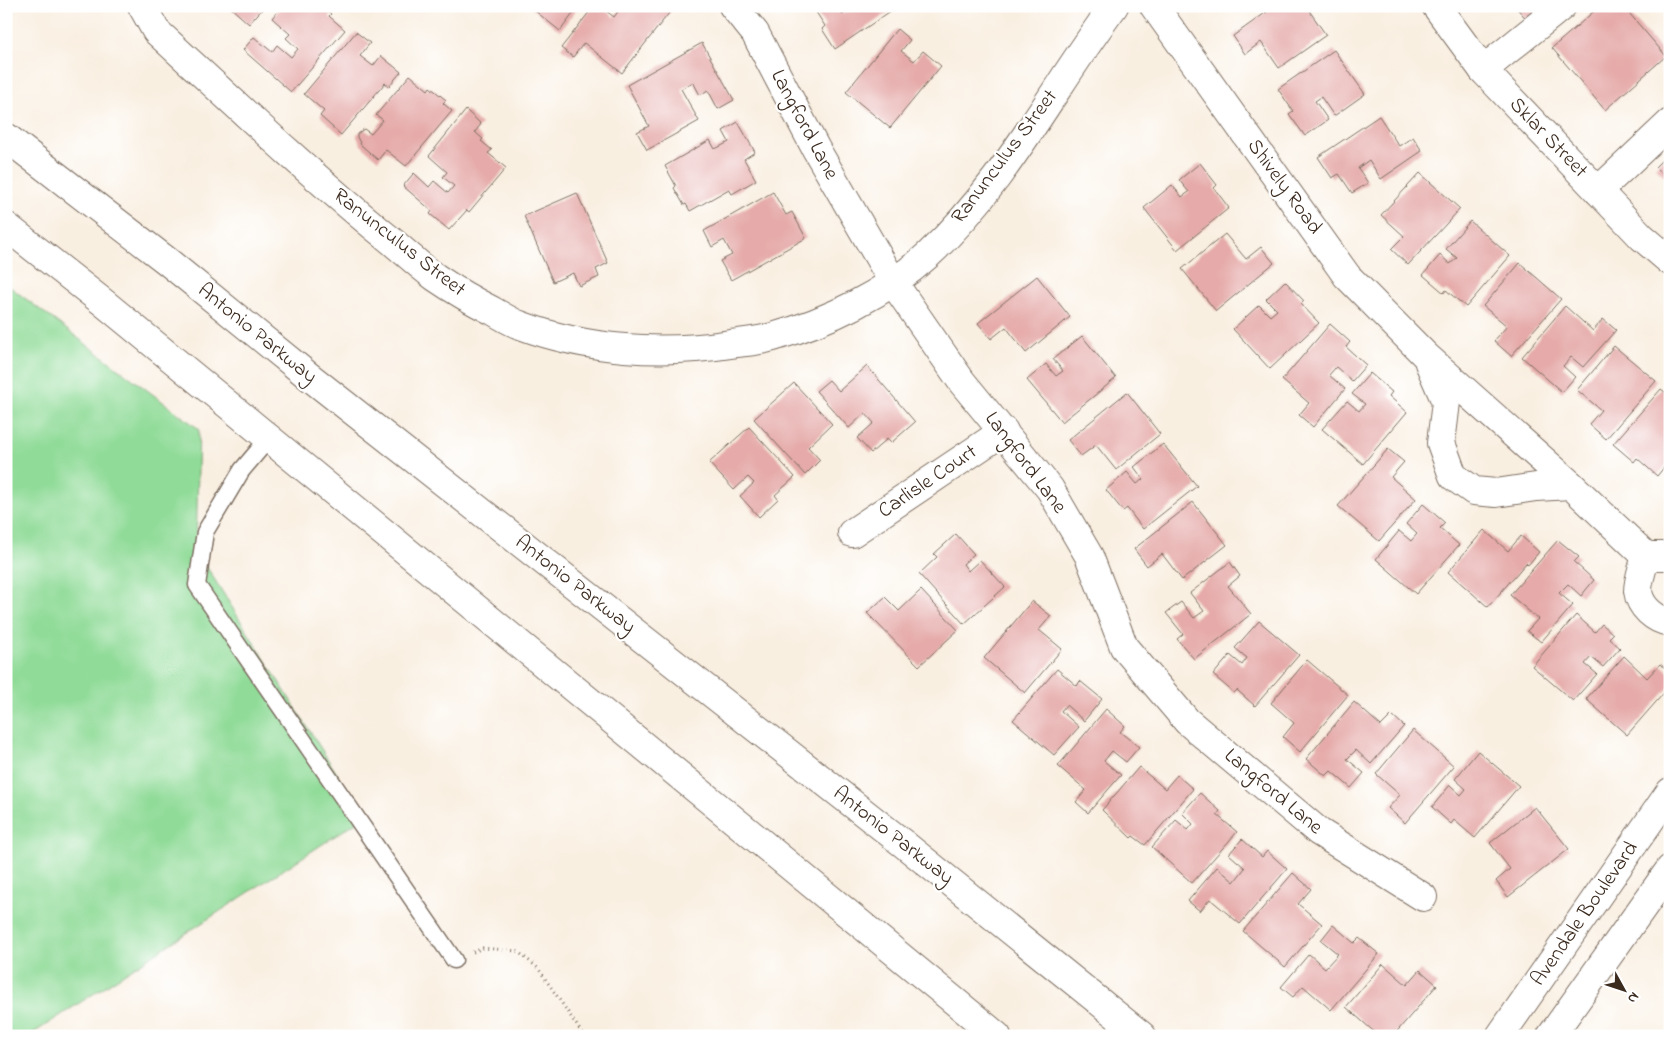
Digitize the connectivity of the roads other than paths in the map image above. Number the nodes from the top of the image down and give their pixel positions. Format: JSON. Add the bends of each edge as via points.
{"nodes":[{"id":1,"x":142,"y":6,"type":"edge"},
{"id":2,"x":733,"y":6,"type":"edge"},
{"id":3,"x":1114,"y":6,"type":"edge"},
{"id":4,"x":1154,"y":6,"type":"edge"},
{"id":5,"x":1436,"y":6,"type":"edge"},
{"id":6,"x":1562,"y":6,"type":"edge"},
{"id":7,"x":1483,"y":70,"type":"junction"},
{"id":8,"x":1670,"y":123,"type":"edge"},
{"id":9,"x":6,"y":137,"type":"edge"},
{"id":10,"x":1598,"y":191,"type":"junction"},
{"id":11,"x":6,"y":226,"type":"edge"},
{"id":12,"x":1670,"y":261,"type":"edge"},
{"id":13,"x":892,"y":282,"type":"junction"},
{"id":14,"x":1427,"y":357,"type":"junction"},
{"id":15,"x":1004,"y":431,"type":"junction"},
{"id":16,"x":269,"y":438,"type":"junction"},
{"id":17,"x":1571,"y":485,"type":"junction"},
{"id":18,"x":852,"y":533,"type":"dead end"},
{"id":19,"x":1658,"y":556,"type":"edge"},
{"id":20,"x":1670,"y":622,"type":"edge"},
{"id":21,"x":1670,"y":792,"type":"edge"},
{"id":22,"x":1670,"y":869,"type":"edge"},
{"id":23,"x":1423,"y":898,"type":"dead end"},
{"id":24,"x":454,"y":960,"type":"road end"},
{"id":25,"x":997,"y":1036,"type":"edge"},
{"id":26,"x":1142,"y":1036,"type":"edge"},
{"id":27,"x":1500,"y":1036,"type":"edge"},
{"id":28,"x":1551,"y":1036,"type":"edge"}],
"edges":[{"from":1,"to":13,"type":"street","name":"Ranunculus Street","via":[[156,31],[334,194],[434,276],[517,324],[564,340],[610,346],[659,350],[710,347],[770,338],[831,316]]},
{"from":2,"to":13,"type":"street","name":"Langford Lane","via":[[755,33]]},
{"from":3,"to":13,"type":"street","name":"Ranunculus Street","via":[[1015,152],[971,209],[928,255]]},
{"from":4,"to":14,"type":"street","name":"Shively Road","via":[[1348,276]]},
{"from":5,"to":7,"type":"street","name":"Sklar Street"},
{"from":6,"to":7,"type":"street"},
{"from":7,"to":10,"type":"street","name":"Sklar Street"},
{"from":8,"to":10,"type":"street"},
{"from":9,"to":26,"type":"street","name":"Antonio Parkway","via":[[905,845]]},
{"from":10,"to":12,"type":"street","name":"Sklar Street"},
{"from":11,"to":16,"type":"street"},
{"from":13,"to":15,"type":"street","name":"Langford Lane","via":[[962,382]]},
{"from":14,"to":17,"type":"street","name":"Shively Road"},
{"from":14,"to":17,"type":"street","name":"Shively Road","via":[[1446,402],[1441,443],[1453,476],[1474,491],[1496,493]]},
{"from":15,"to":18,"type":"street","name":"Carlisle Court"},
{"from":15,"to":23,"type":"street","name":"Langford Lane","via":[[1050,489],[1089,556],[1124,647],[1187,721],[1319,832]]},
{"from":16,"to":24,"type":"lane","via":[[242,470],[205,532],[197,585]]},
{"from":16,"to":25,"type":"street"},
{"from":17,"to":19,"type":"street","name":"Shively Road"},
{"from":19,"to":20,"type":"street","name":"Shively Road","via":[[1638,591],[1649,613]]},
{"from":21,"to":27,"type":"street","name":"Avendale Boulevard"},
{"from":22,"to":28,"type":"street","name":"Avendale Boulevard"}]}
